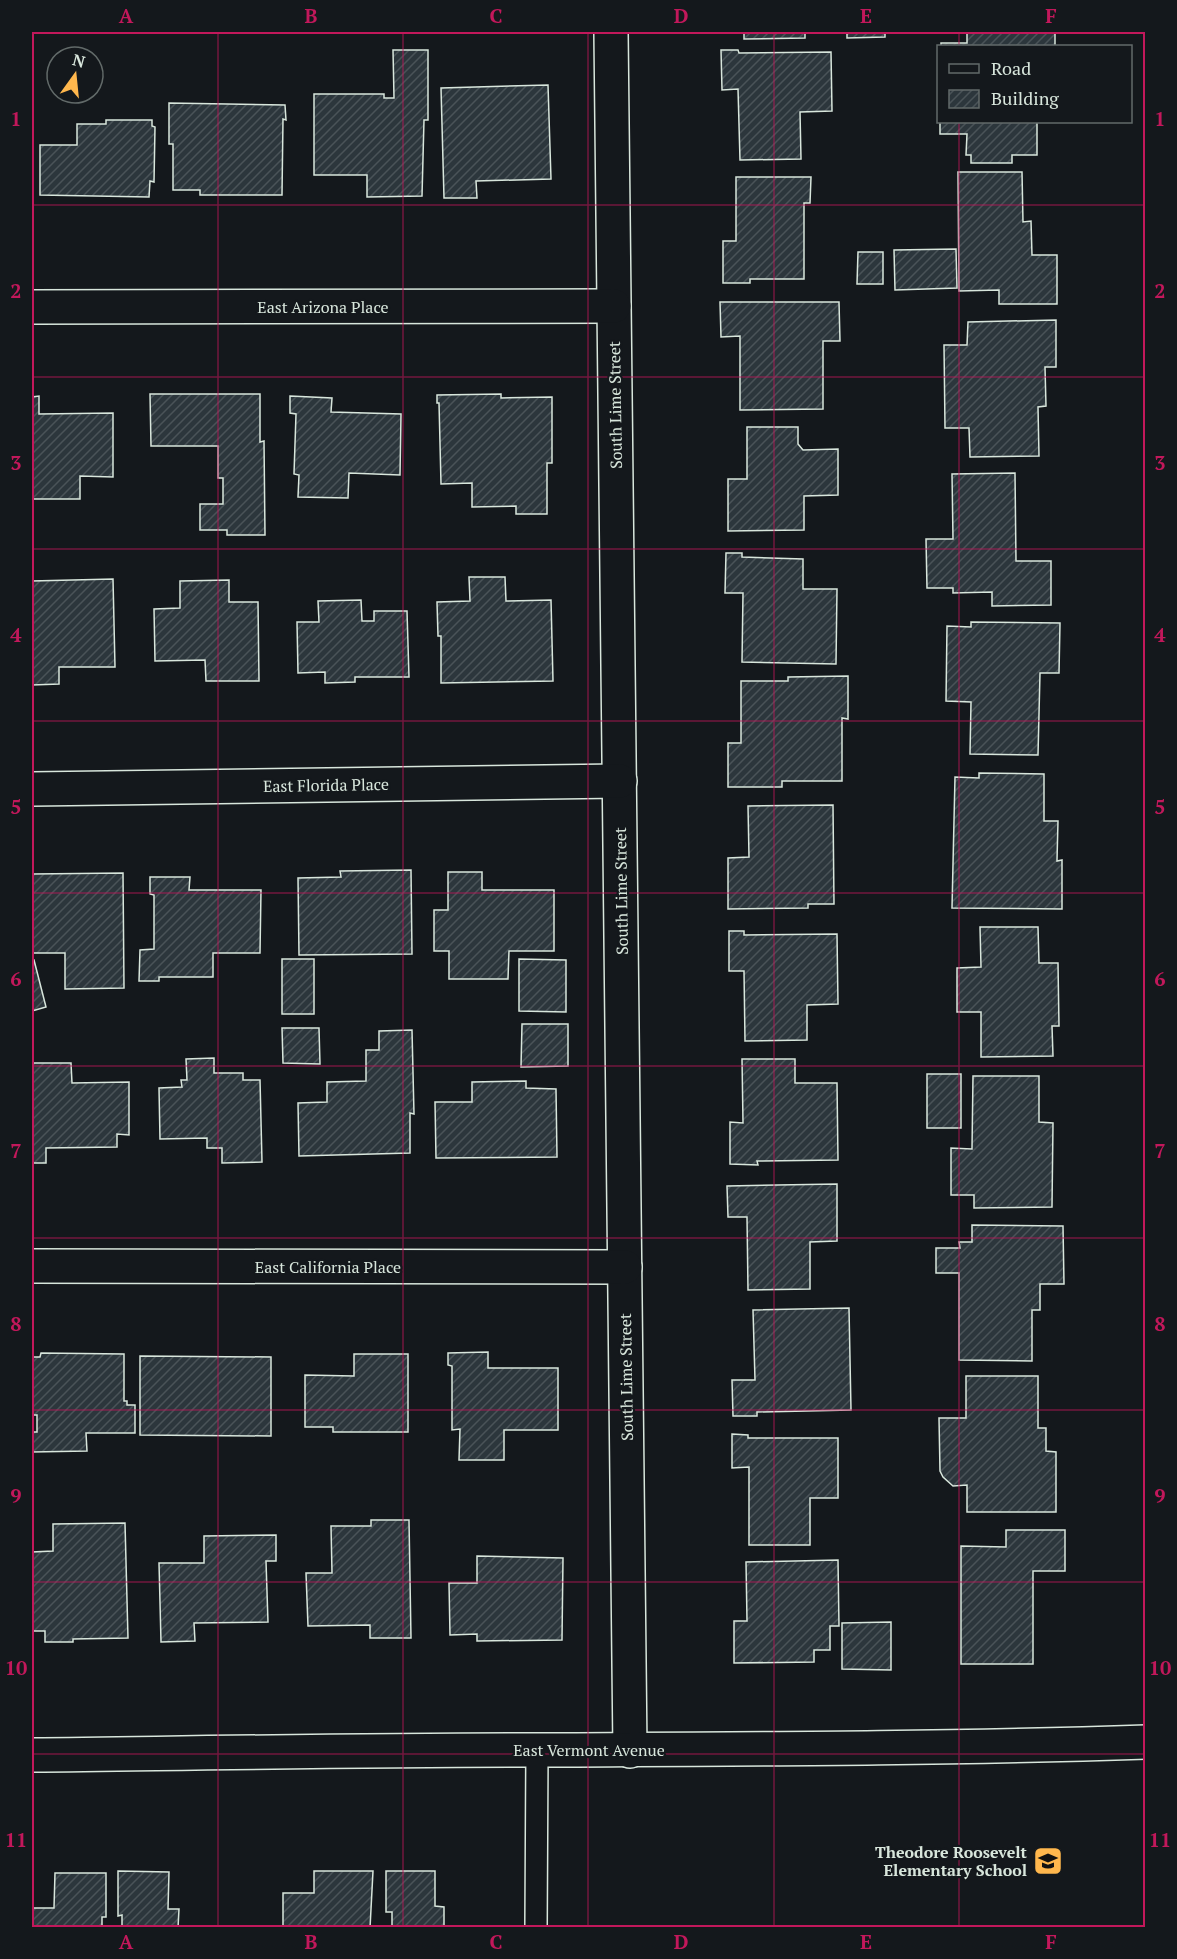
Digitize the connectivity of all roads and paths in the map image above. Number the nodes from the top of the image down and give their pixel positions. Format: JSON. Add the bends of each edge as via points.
{"nodes":[{"id":1,"x":611,"y":32,"type":"edge"},
{"id":2,"x":614,"y":306,"type":"junction"},
{"id":3,"x":32,"y":307,"type":"edge"},
{"id":4,"x":620,"y":781,"type":"junction"},
{"id":5,"x":32,"y":789,"type":"edge"},
{"id":6,"x":32,"y":1266,"type":"edge"},
{"id":7,"x":625,"y":1267,"type":"junction"},
{"id":8,"x":1146,"y":1742,"type":"edge"},
{"id":9,"x":537,"y":1750,"type":"junction"},
{"id":10,"x":630,"y":1751,"type":"junction"},
{"id":11,"x":32,"y":1755,"type":"edge"},
{"id":12,"x":536,"y":1928,"type":"edge"}],
"edges":[{"from":1,"to":2,"type":"street","name":"South Lime Street"},
{"from":2,"to":3,"type":"street","name":"East Arizona Place"},
{"from":2,"to":4,"type":"street","name":"South Lime Street"},
{"from":4,"to":5,"type":"street","name":"East Florida Place"},
{"from":4,"to":7,"type":"street","name":"South Lime Street"},
{"from":6,"to":7,"type":"street","name":"East California Place"},
{"from":7,"to":10,"type":"street","name":"South Lime Street"},
{"from":8,"to":10,"type":"street","name":"East Vermont Avenue"},
{"from":9,"to":10,"type":"street","name":"East Vermont Avenue"},
{"from":9,"to":11,"type":"street","name":"East Vermont Avenue"},
{"from":9,"to":12,"type":"lane"}]}
